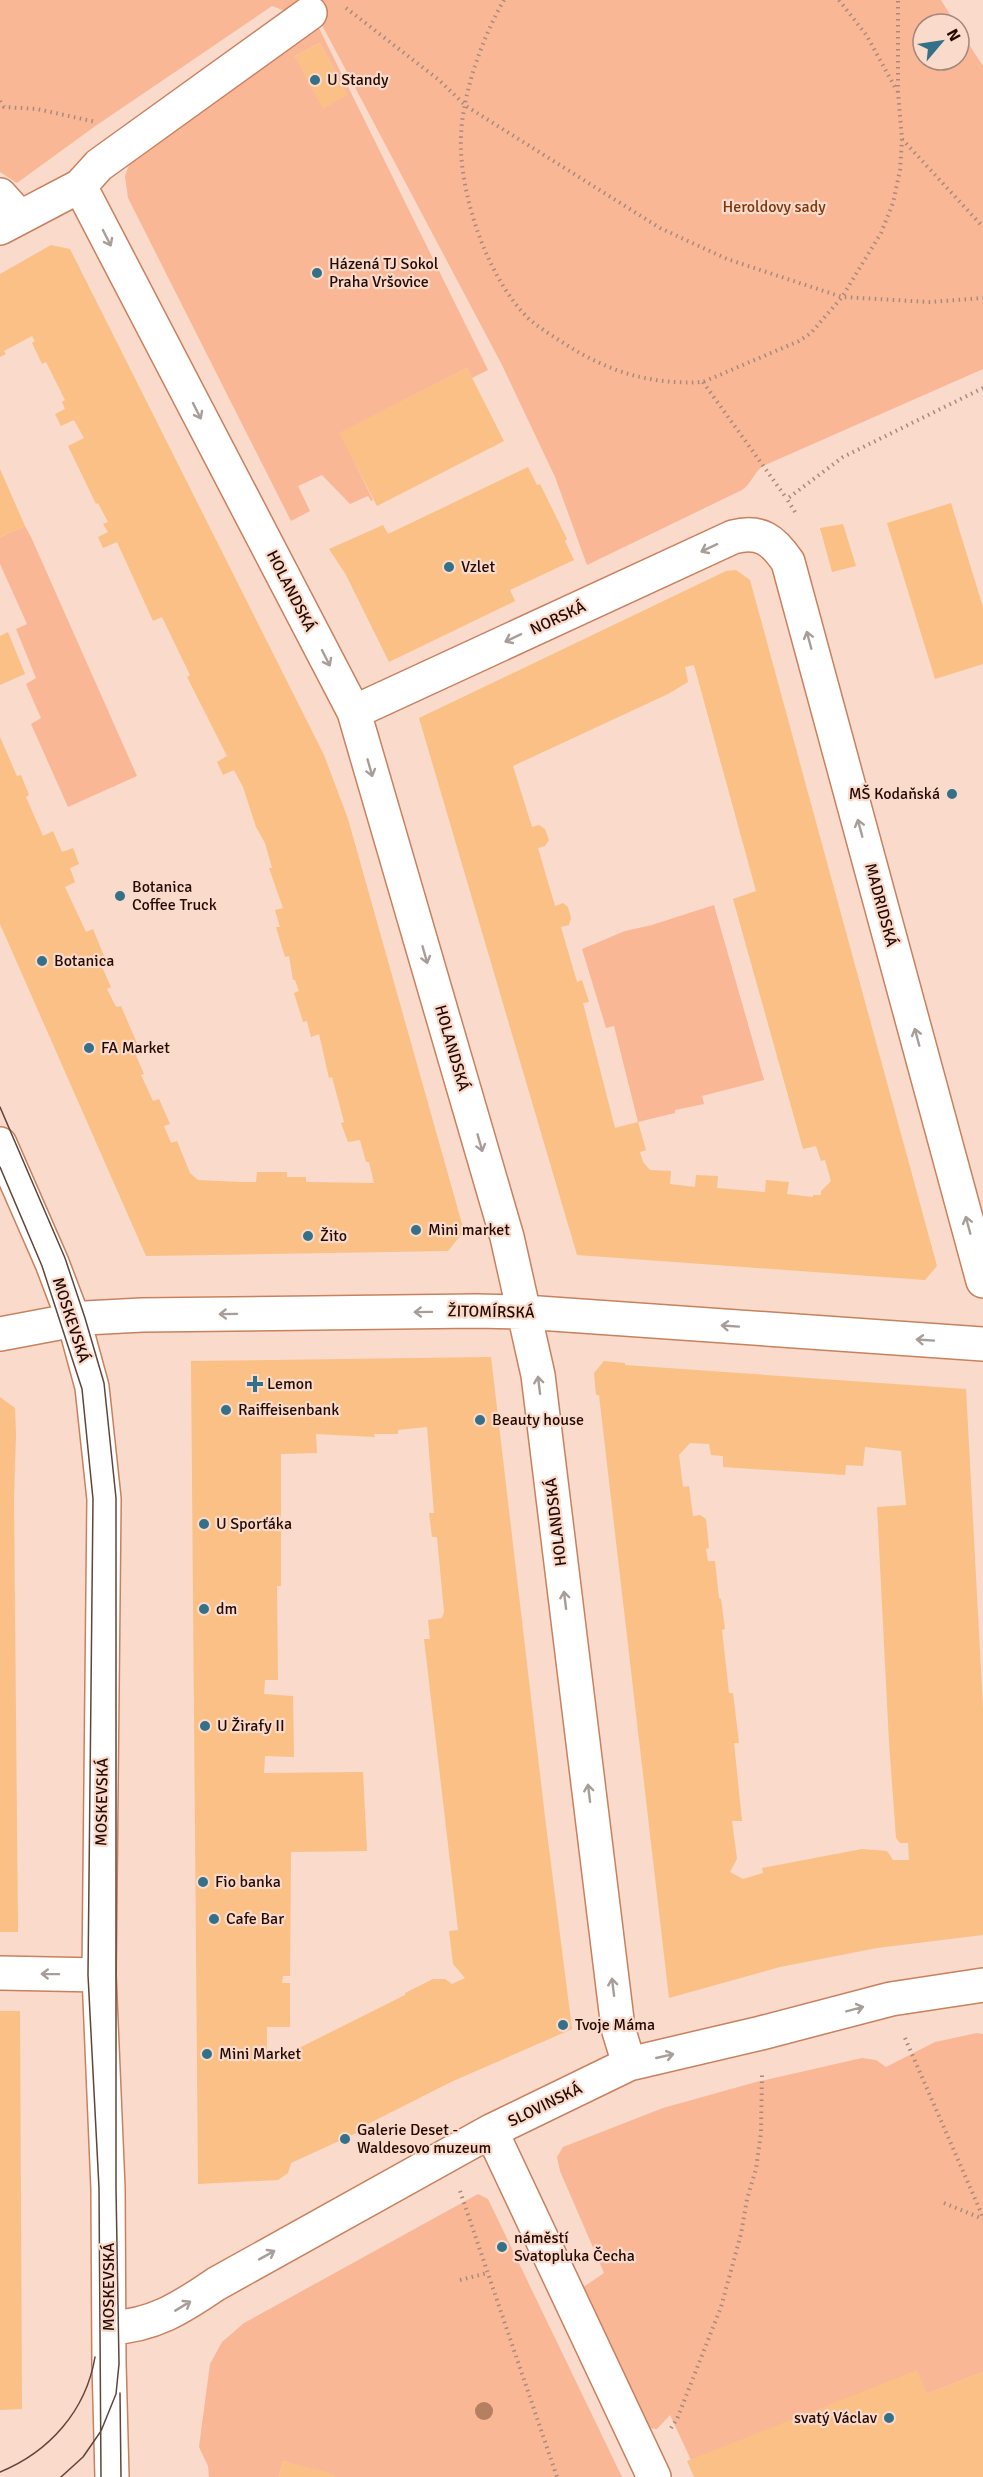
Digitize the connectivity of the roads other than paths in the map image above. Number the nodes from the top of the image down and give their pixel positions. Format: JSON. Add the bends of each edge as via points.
{"nodes":[{"id":1,"x":310,"y":13,"type":"dead end"},
{"id":2,"x":80,"y":186,"type":"junction"},
{"id":3,"x":6,"y":213,"type":"edge"},
{"id":4,"x":765,"y":537,"type":"joint"},
{"id":5,"x":354,"y":712,"type":"junction"},
{"id":6,"x":0,"y":1144,"type":"edge"},
{"id":7,"x":983,"y":1281,"type":"edge"},
{"id":8,"x":524,"y":1312,"type":"junction"},
{"id":9,"x":74,"y":1321,"type":"junction"},
{"id":10,"x":0,"y":1334,"type":"edge"},
{"id":11,"x":983,"y":1344,"type":"edge"},
{"id":12,"x":0,"y":1973,"type":"edge"},
{"id":13,"x":99,"y":1976,"type":"junction"},
{"id":14,"x":983,"y":1985,"type":"edge"},
{"id":15,"x":629,"y":2064,"type":"junction"},
{"id":16,"x":491,"y":2131,"type":"junction"},
{"id":17,"x":110,"y":2328,"type":"junction"},
{"id":18,"x":651,"y":2470,"type":"edge"},
{"id":19,"x":112,"y":2477,"type":"edge"}],
"edges":[{"from":1,"to":2,"type":"street","via":[[99,165]]},
{"from":2,"to":3,"type":"street"},
{"from":2,"to":5,"type":"street","name":"HOLANDSKÁ","one_way":true},
{"from":4,"to":5,"type":"street","name":"NORSKÁ","one_way":true,"via":[[733,537]]},
{"from":7,"to":4,"type":"street","name":"MADRIDSKÁ","one_way":true,"via":[[788,562]]},
{"from":5,"to":8,"type":"street","name":"HOLANDSKÁ","one_way":true,"via":[[507,1237]]},
{"from":6,"to":9,"type":"street","name":"MOSKEVSKÁ"},
{"from":8,"to":9,"type":"street","name":"ŽITOMÍRSKÁ","one_way":true,"via":[[142,1315]]},
{"from":11,"to":8,"type":"street","name":"ŽITOMÍRSKÁ","one_way":true},
{"from":15,"to":8,"type":"street","name":"HOLANDSKÁ","one_way":true,"via":[[618,2028],[538,1374]]},
{"from":9,"to":10,"type":"street","name":"ŽITOMÍRSKÁ"},
{"from":9,"to":13,"type":"street","name":"MOSKEVSKÁ","via":[[92,1387],[104,1499]]},
{"from":13,"to":12,"type":"street","one_way":true},
{"from":13,"to":17,"type":"street","name":"MOSKEVSKÁ"},
{"from":15,"to":14,"type":"street","name":"SLOVINSKÁ","one_way":true,"via":[[891,2000]]},
{"from":15,"to":16,"type":"street","name":"SLOVINSKÁ"},
{"from":17,"to":16,"type":"street","name":"SLOVINSKÁ","one_way":true,"via":[[147,2324],[182,2307],[216,2284]]},
{"from":16,"to":18,"type":"street"},
{"from":17,"to":19,"type":"street","name":"MOSKEVSKÁ"}]}
